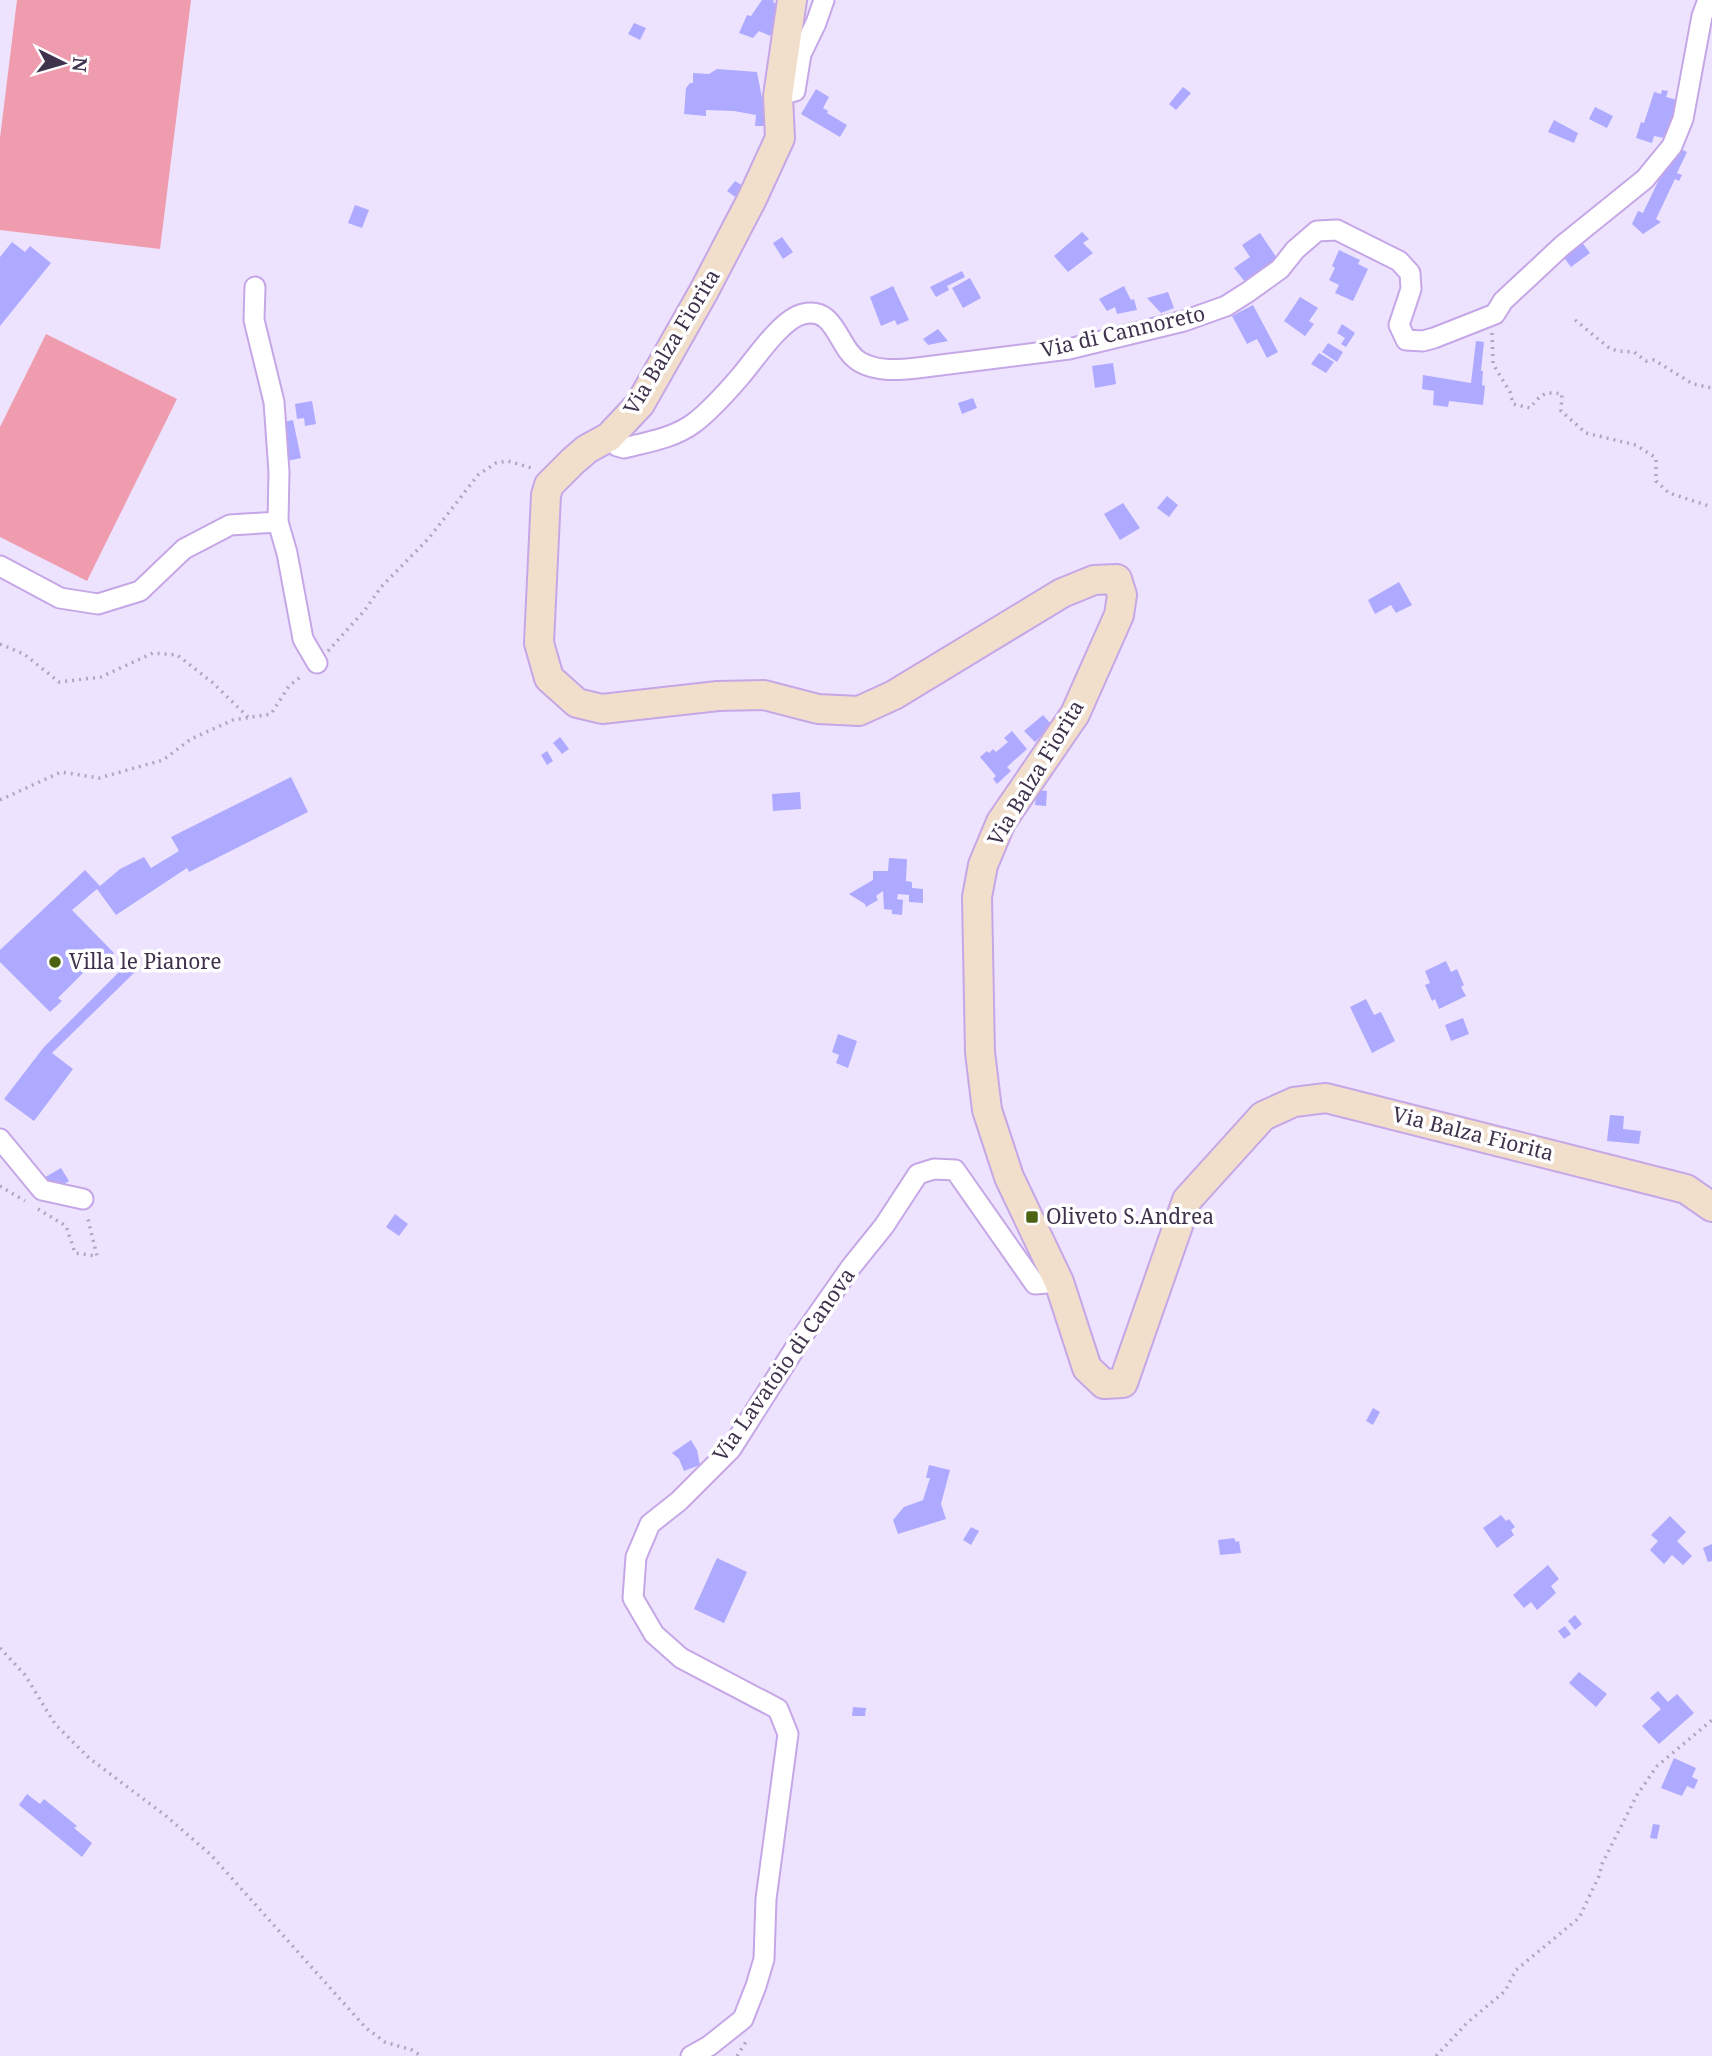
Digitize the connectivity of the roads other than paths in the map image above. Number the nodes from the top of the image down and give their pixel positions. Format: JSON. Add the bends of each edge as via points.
{"nodes":[{"id":1,"x":792,"y":0,"type":"edge"},
{"id":2,"x":824,"y":0,"type":"edge"},
{"id":3,"x":1708,"y":0,"type":"edge"},
{"id":4,"x":778,"y":96,"type":"junction"},
{"id":5,"x":255,"y":287,"type":"dead end"},
{"id":6,"x":609,"y":437,"type":"junction"},
{"id":7,"x":278,"y":522,"type":"junction"},
{"id":8,"x":0,"y":566,"type":"edge"},
{"id":9,"x":317,"y":663,"type":"road end"},
{"id":10,"x":0,"y":1139,"type":"edge"},
{"id":11,"x":83,"y":1199,"type":"road end"},
{"id":12,"x":1712,"y":1208,"type":"edge"},
{"id":13,"x":1059,"y":1282,"type":"junction"},
{"id":14,"x":691,"y":2056,"type":"edge"}],
"edges":[{"from":1,"to":4,"type":"street","name":"Via Balza Fiorita"},
{"from":2,"to":4,"type":"street","via":[[800,54],[794,91]]},
{"from":3,"to":6,"type":"street","name":"Via di Cannoreto","via":[[1683,119],[1672,146],[1645,179],[1562,246],[1495,314],[1434,338],[1405,340],[1399,325],[1410,273],[1399,261],[1338,230],[1317,231],[1280,269],[1226,306],[1069,349],[917,368],[879,368],[853,357],[822,315],[801,314],[762,348],[694,423],[677,433],[624,448]]},
{"from":4,"to":6,"type":"street","name":"Via Balza Fiorita","via":[[780,138],[752,199],[640,404]]},
{"from":5,"to":7,"type":"street","via":[[254,320],[274,402]]},
{"from":6,"to":13,"type":"street","name":"Via Balza Fiorita","via":[[587,449],[549,485],[546,495],[539,643],[549,678],[577,703],[602,709],[764,695],[818,709],[859,711],[894,695],[1062,593],[1094,580],[1116,579],[1122,595],[1119,614],[1103,652],[1075,714],[1001,822],[983,866],[977,897],[980,1052],[987,1110],[1009,1177]]},
{"from":7,"to":8,"type":"street","via":[[230,525],[184,549],[140,591],[98,604],[61,598]]},
{"from":7,"to":9,"type":"street","via":[[303,639]]},
{"from":10,"to":11,"type":"street","via":[[42,1191]]},
{"from":12,"to":13,"type":"street","name":"Via Balza Fiorita","via":[[1686,1189],[1326,1098],[1294,1102],[1263,1116],[1187,1200],[1123,1383],[1104,1384],[1087,1368]]},
{"from":13,"to":14,"type":"street","name":"Via Lavatoio di Canova","via":[[1035,1283],[955,1170],[918,1174],[804,1334],[731,1449],[650,1524],[636,1557],[633,1598],[654,1634],[681,1658],[778,1709],[788,1734],[766,1899],[764,1959],[756,1986],[743,2019]]}]}
